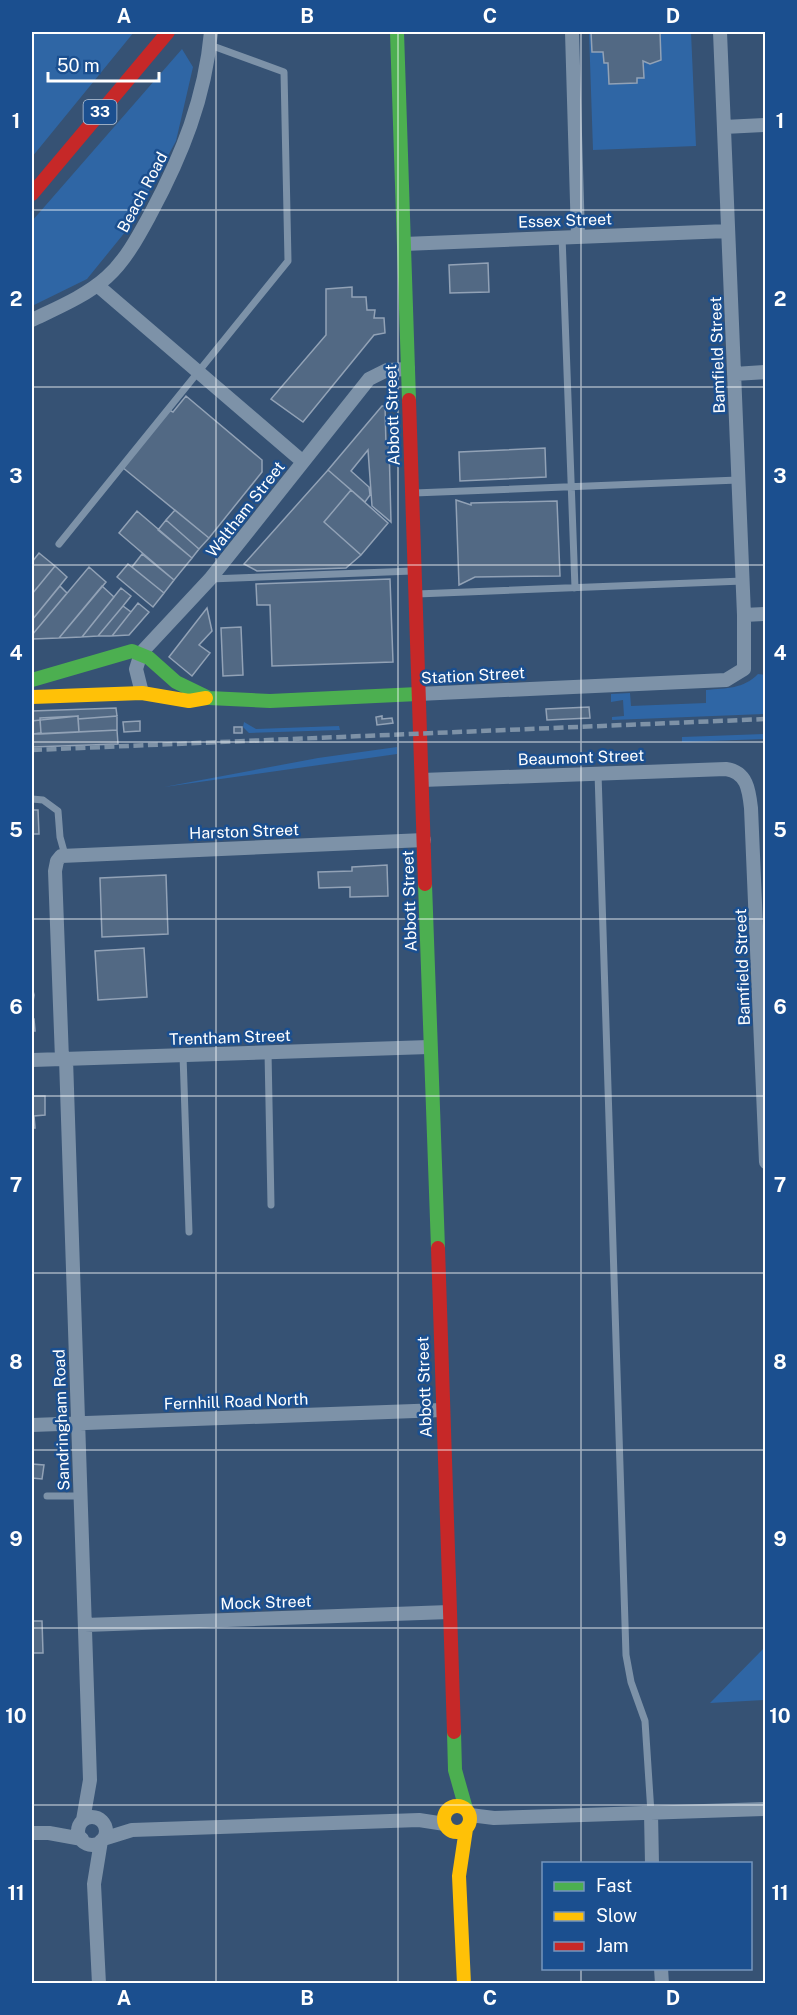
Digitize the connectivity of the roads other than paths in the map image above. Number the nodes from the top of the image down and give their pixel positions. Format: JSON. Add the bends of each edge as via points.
{"nodes":[{"id":1,"x":168,"y":32,"type":"edge"},
{"id":2,"x":397,"y":32,"type":"edge"},
{"id":3,"x":572,"y":32,"type":"edge"},
{"id":4,"x":720,"y":32,"type":"edge"},
{"id":5,"x":210,"y":38,"type":"edge"},
{"id":6,"x":765,"y":125,"type":"edge"},
{"id":7,"x":724,"y":127,"type":"junction"},
{"id":8,"x":32,"y":194,"type":"edge"},
{"id":9,"x":728,"y":231,"type":"junction"},
{"id":10,"x":562,"y":236,"type":"junction"},
{"id":11,"x":578,"y":236,"type":"junction"},
{"id":12,"x":404,"y":244,"type":"junction"},
{"id":13,"x":97,"y":285,"type":"junction"},
{"id":14,"x":32,"y":320,"type":"edge"},
{"id":15,"x":408,"y":369,"type":"junction"},
{"id":16,"x":197,"y":370,"type":"junction"},
{"id":17,"x":765,"y":372,"type":"edge"},
{"id":18,"x":734,"y":374,"type":"junction"},
{"id":19,"x":302,"y":461,"type":"junction"},
{"id":20,"x":738,"y":480,"type":"junction"},
{"id":21,"x":571,"y":486,"type":"junction"},
{"id":22,"x":411,"y":494,"type":"junction"},
{"id":23,"x":59,"y":544,"type":"dead end"},
{"id":24,"x":413,"y":571,"type":"junction"},
{"id":25,"x":210,"y":579,"type":"junction"},
{"id":26,"x":743,"y":580,"type":"junction"},
{"id":27,"x":576,"y":588,"type":"junction"},
{"id":28,"x":414,"y":594,"type":"junction"},
{"id":29,"x":765,"y":614,"type":"edge"},
{"id":30,"x":744,"y":615,"type":"junction"},
{"id":31,"x":141,"y":653,"type":"junction"},
{"id":32,"x":158,"y":667,"type":"junction"},
{"id":33,"x":738,"y":675,"type":"joint"},
{"id":34,"x":32,"y":680,"type":"edge"},
{"id":35,"x":147,"y":693,"type":"junction"},
{"id":36,"x":418,"y":694,"type":"junction"},
{"id":37,"x":32,"y":697,"type":"edge"},
{"id":38,"x":209,"y":698,"type":"junction"},
{"id":39,"x":598,"y":773,"type":"junction"},
{"id":40,"x":741,"y":774,"type":"joint"},
{"id":41,"x":422,"y":780,"type":"junction"},
{"id":42,"x":32,"y":799,"type":"edge"},
{"id":43,"x":424,"y":840,"type":"junction"},
{"id":44,"x":65,"y":855,"type":"junction"},
{"id":45,"x":760,"y":859,"type":"edge"},
{"id":46,"x":429,"y":1047,"type":"junction"},
{"id":47,"x":268,"y":1052,"type":"junction"},
{"id":48,"x":183,"y":1055,"type":"junction"},
{"id":49,"x":64,"y":1059,"type":"junction"},
{"id":50,"x":32,"y":1060,"type":"edge"},
{"id":51,"x":764,"y":1106,"type":"edge"},
{"id":52,"x":765,"y":1162,"type":"edge"},
{"id":53,"x":271,"y":1205,"type":"dead end"},
{"id":54,"x":189,"y":1232,"type":"dead end"},
{"id":55,"x":442,"y":1410,"type":"junction"},
{"id":56,"x":78,"y":1423,"type":"junction"},
{"id":57,"x":32,"y":1425,"type":"edge"},
{"id":58,"x":47,"y":1496,"type":"dead end"},
{"id":59,"x":80,"y":1496,"type":"junction"},
{"id":60,"x":449,"y":1612,"type":"junction"},
{"id":61,"x":85,"y":1625,"type":"junction"},
{"id":62,"x":455,"y":1770,"type":"junction"},
{"id":63,"x":90,"y":1780,"type":"junction"},
{"id":64,"x":765,"y":1809,"type":"edge"},
{"id":65,"x":651,"y":1813,"type":"junction"},
{"id":66,"x":446,"y":1819,"type":"junction"},
{"id":67,"x":468,"y":1819,"type":"junction"},
{"id":68,"x":82,"y":1822,"type":"junction"},
{"id":69,"x":103,"y":1822,"type":"junction"},
{"id":70,"x":132,"y":1830,"type":"junction"},
{"id":71,"x":32,"y":1833,"type":"edge"},
{"id":72,"x":49,"y":1833,"type":"junction"},
{"id":73,"x":83,"y":1840,"type":"junction"},
{"id":74,"x":102,"y":1840,"type":"junction"},
{"id":75,"x":652,"y":1862,"type":"edge"},
{"id":76,"x":459,"y":1876,"type":"junction"},
{"id":77,"x":94,"y":1884,"type":"junction"},
{"id":78,"x":99,"y":1983,"type":"edge"},
{"id":79,"x":464,"y":1983,"type":"edge"}],
"edges":[{"from":1,"to":8,"type":"street","number":"33"},
{"from":2,"to":12,"type":"street","name":"Abbott Street"},
{"from":3,"to":11,"type":"street"},
{"from":4,"to":7,"type":"street","name":"Bamfield Street"},
{"from":5,"to":13,"type":"street","name":"Beach Road","via":[[197,106],[178,161],[141,233],[120,263]]},
{"from":5,"to":16,"type":"lane","via":[[284,72],[288,261]]},
{"from":6,"to":7,"type":"street"},
{"from":7,"to":9,"type":"street","name":"Bamfield Street"},
{"from":9,"to":11,"type":"street","name":"Essex Street"},
{"from":9,"to":18,"type":"street","name":"Bamfield Street"},
{"from":10,"to":11,"type":"street","name":"Essex Street"},
{"from":10,"to":12,"type":"street","name":"Essex Street"},
{"from":10,"to":21,"type":"lane"},
{"from":12,"to":15,"type":"street","name":"Abbott Street"},
{"from":13,"to":14,"type":"street","name":"Beach Road"},
{"from":13,"to":16,"type":"street"},
{"from":15,"to":19,"type":"street","name":"Waltham Street","via":[[387,370],[369,379]]},
{"from":15,"to":22,"type":"street","name":"Abbott Street"},
{"from":16,"to":19,"type":"street"},
{"from":16,"to":23,"type":"lane"},
{"from":17,"to":18,"type":"street"},
{"from":18,"to":20,"type":"street","name":"Bamfield Street"},
{"from":19,"to":25,"type":"street","name":"Waltham Street","via":[[283,491]]},
{"from":20,"to":21,"type":"lane"},
{"from":20,"to":26,"type":"street","name":"Bamfield Street"},
{"from":21,"to":22,"type":"lane"},
{"from":21,"to":27,"type":"lane"},
{"from":22,"to":24,"type":"street","name":"Abbott Street"},
{"from":24,"to":25,"type":"lane"},
{"from":24,"to":28,"type":"street","name":"Abbott Street"},
{"from":25,"to":31,"type":"street","name":"Waltham Street"},
{"from":26,"to":27,"type":"lane"},
{"from":26,"to":30,"type":"street","name":"Bamfield Street"},
{"from":27,"to":28,"type":"lane"},
{"from":28,"to":36,"type":"street","name":"Abbott Street"},
{"from":29,"to":30,"type":"street"},
{"from":30,"to":33,"type":"street","name":"Bamfield Street","via":[[745,665]]},
{"from":31,"to":32,"type":"street","name":"Station Street"},
{"from":31,"to":34,"type":"street","via":[[126,652]]},
{"from":31,"to":35,"type":"street","via":[[135,669]]},
{"from":32,"to":35,"type":"street"},
{"from":32,"to":38,"type":"street","name":"Station Street","via":[[176,682]]},
{"from":33,"to":36,"type":"street","name":"Station Street","via":[[726,680]]},
{"from":35,"to":37,"type":"street","name":"Station Street"},
{"from":35,"to":38,"type":"street","name":"Station Street","via":[[189,701]]},
{"from":36,"to":38,"type":"street","name":"Station Street","via":[[270,701]]},
{"from":36,"to":41,"type":"street","name":"Abbott Street"},
{"from":39,"to":40,"type":"street","name":"Beaumont Street","via":[[726,768]]},
{"from":39,"to":41,"type":"street","name":"Beaumont Street"},
{"from":39,"to":65,"type":"lane","via":[[626,1655],[647,1735]]},
{"from":40,"to":45,"type":"street","name":"Bamfield Street","via":[[749,793]]},
{"from":41,"to":43,"type":"street","name":"Abbott Street"},
{"from":42,"to":44,"type":"lane","via":[[43,800],[58,811]]},
{"from":43,"to":44,"type":"street","name":"Harston Street"},
{"from":43,"to":46,"type":"street","name":"Abbott Street"},
{"from":44,"to":49,"type":"street","name":"Sandringham Road","via":[[58,858],[55,871]]},
{"from":45,"to":51,"type":"street","name":"Bamfield Street"},
{"from":46,"to":47,"type":"street","name":"Trentham Street"},
{"from":46,"to":55,"type":"street","name":"Abbott Street"},
{"from":47,"to":48,"type":"street","name":"Trentham Street"},
{"from":47,"to":53,"type":"lane"},
{"from":48,"to":49,"type":"street","name":"Trentham Street"},
{"from":48,"to":54,"type":"lane"},
{"from":49,"to":50,"type":"street","name":"Trentham Street"},
{"from":49,"to":56,"type":"street","name":"Sandringham Road"},
{"from":51,"to":52,"type":"street","name":"Bamfield Street"},
{"from":55,"to":56,"type":"street","name":"Fernhill Road North"},
{"from":55,"to":60,"type":"street","name":"Abbott Street"},
{"from":56,"to":57,"type":"street","name":"Fernhill Road North"},
{"from":56,"to":59,"type":"street","name":"Sandringham Road"},
{"from":58,"to":59,"type":"lane"},
{"from":59,"to":61,"type":"street","name":"Sandringham Road"},
{"from":60,"to":61,"type":"street","name":"Mock Street"},
{"from":60,"to":62,"type":"street","name":"Abbott Street"},
{"from":61,"to":63,"type":"street","name":"Sandringham Road"},
{"from":62,"to":66,"type":"street","name":"Abbott Street"},
{"from":62,"to":67,"type":"street","name":"Abbott Street"},
{"from":63,"to":68,"type":"street","name":"Sandringham Road"},
{"from":63,"to":69,"type":"street","name":"Sandringham Road"},
{"from":64,"to":65,"type":"street"},
{"from":65,"to":67,"type":"street"},
{"from":65,"to":75,"type":"street"},
{"from":66,"to":67,"type":"street","via":[[458,1806]]},
{"from":66,"to":67,"type":"street","via":[[454,1832]]},
{"from":66,"to":70,"type":"street"},
{"from":66,"to":76,"type":"street","name":"Abbott Street"},
{"from":67,"to":76,"type":"street","name":"Abbott Street"},
{"from":68,"to":69,"type":"street","via":[[94,1817]]},
{"from":68,"to":72,"type":"street"},
{"from":68,"to":73,"type":"street","via":[[78,1832]]},
{"from":69,"to":70,"type":"street"},
{"from":69,"to":74,"type":"street"},
{"from":70,"to":74,"type":"street"},
{"from":71,"to":72,"type":"street"},
{"from":72,"to":73,"type":"street"},
{"from":73,"to":74,"type":"street","via":[[92,1844]]},
{"from":73,"to":77,"type":"street"},
{"from":74,"to":77,"type":"street"},
{"from":76,"to":79,"type":"street","name":"Abbott Street"},
{"from":77,"to":78,"type":"street"}]}
